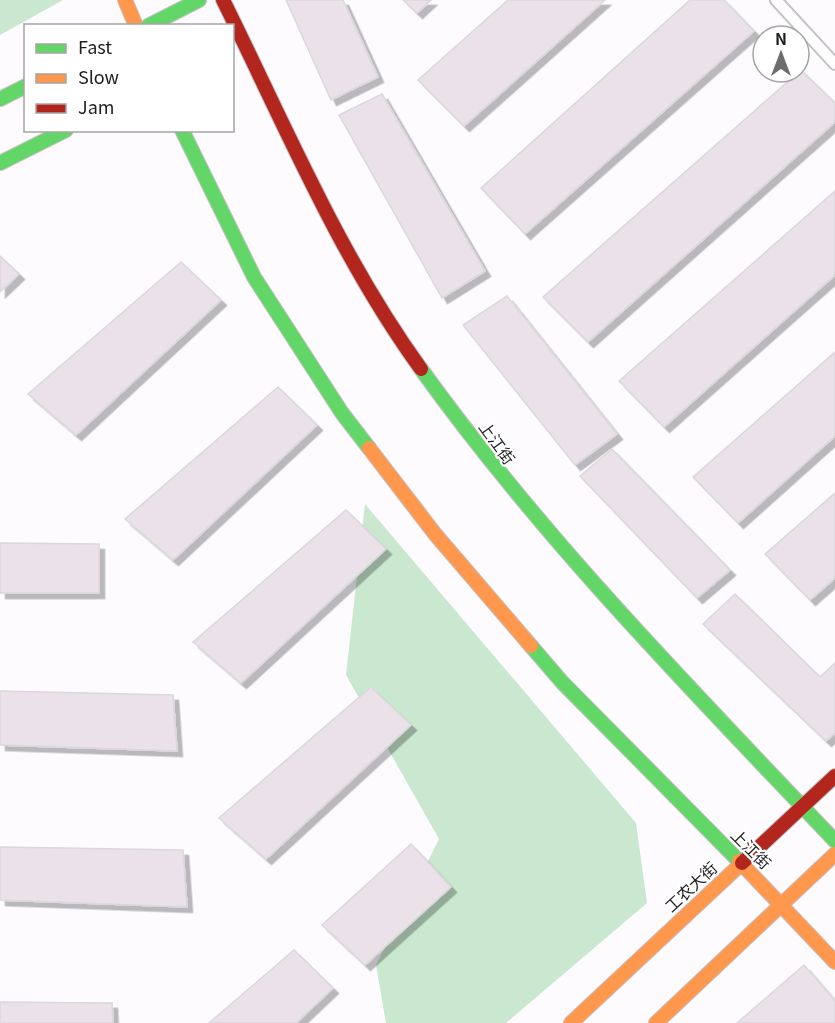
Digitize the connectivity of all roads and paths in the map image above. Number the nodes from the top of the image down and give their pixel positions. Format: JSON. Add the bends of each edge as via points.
{"nodes":[{"id":1,"x":125,"y":0,"type":"edge"},
{"id":2,"x":199,"y":0,"type":"edge"},
{"id":3,"x":224,"y":0,"type":"edge"},
{"id":4,"x":776,"y":0,"type":"edge"},
{"id":5,"x":135,"y":24,"type":"edge"},
{"id":6,"x":152,"y":24,"type":"edge"},
{"id":7,"x":246,"y":45,"type":"junction"},
{"id":8,"x":234,"y":50,"type":"edge"},
{"id":9,"x":835,"y":64,"type":"edge"},
{"id":10,"x":24,"y":87,"type":"edge"},
{"id":11,"x":0,"y":99,"type":"edge"},
{"id":12,"x":62,"y":132,"type":"edge"},
{"id":13,"x":183,"y":132,"type":"edge"},
{"id":14,"x":0,"y":163,"type":"edge"},
{"id":15,"x":835,"y":776,"type":"edge"},
{"id":16,"x":803,"y":806,"type":"junction"},
{"id":17,"x":835,"y":841,"type":"edge"},
{"id":18,"x":835,"y":854,"type":"edge"},
{"id":19,"x":741,"y":863,"type":"junction"},
{"id":20,"x":782,"y":904,"type":"junction"},
{"id":21,"x":835,"y":962,"type":"edge"},
{"id":22,"x":571,"y":1023,"type":"edge"},
{"id":23,"x":656,"y":1023,"type":"edge"}],
"edges":[{"from":1,"to":5,"type":"main road"},
{"from":2,"to":6,"type":"main road"},
{"from":3,"to":7,"type":"main road","name":"上江街"},
{"from":4,"to":9,"type":"lane"},
{"from":7,"to":8,"type":"main road"},
{"from":7,"to":16,"type":"main road","name":"上江街","via":[[342,244],[413,358],[542,527]]},
{"from":10,"to":11,"type":"main road"},
{"from":12,"to":14,"type":"main road"},
{"from":13,"to":19,"type":"main road","name":"上江街","via":[[254,277],[342,413],[421,516],[562,682]]},
{"from":15,"to":16,"type":"main road","name":"工农大街"},
{"from":16,"to":17,"type":"main road","name":"上江街"},
{"from":16,"to":19,"type":"main road","name":"工农大街"},
{"from":18,"to":20,"type":"main road"},
{"from":19,"to":20,"type":"main road","name":"上江街"},
{"from":19,"to":22,"type":"main road","name":"工农大街"},
{"from":20,"to":21,"type":"main road","name":"上江街"},
{"from":20,"to":23,"type":"main road"}]}
